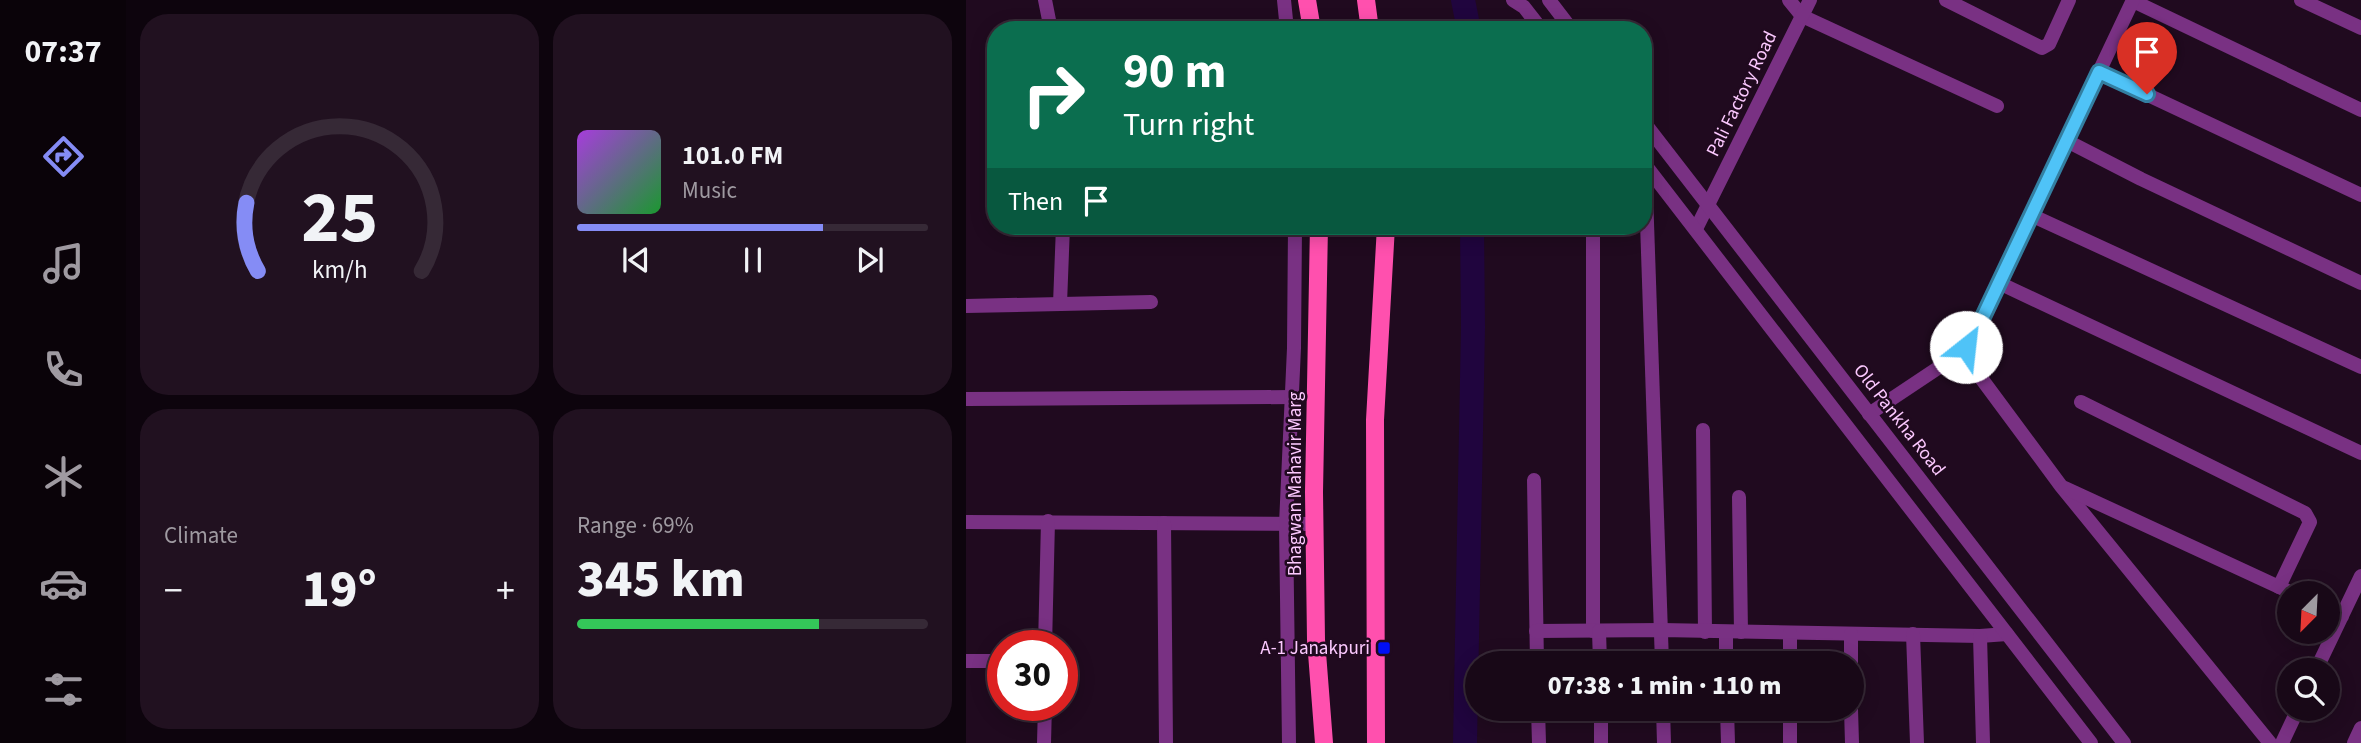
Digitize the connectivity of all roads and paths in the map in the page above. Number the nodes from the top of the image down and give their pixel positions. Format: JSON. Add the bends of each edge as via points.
{"nodes":[{"id":1,"x":1045,"y":0,"type":"edge"},
{"id":2,"x":1284,"y":0,"type":"edge"},
{"id":3,"x":1307,"y":0,"type":"edge"},
{"id":4,"x":1366,"y":0,"type":"edge"},
{"id":5,"x":1513,"y":0,"type":"edge"},
{"id":6,"x":1549,"y":0,"type":"edge"},
{"id":7,"x":1788,"y":0,"type":"edge"},
{"id":8,"x":1810,"y":0,"type":"edge"},
{"id":9,"x":1946,"y":0,"type":"edge"},
{"id":10,"x":2069,"y":0,"type":"edge"},
{"id":11,"x":2301,"y":0,"type":"edge"},
{"id":12,"x":2133,"y":1,"type":"edge"},
{"id":13,"x":1802,"y":16,"type":"junction"},
{"id":14,"x":1049,"y":21,"type":"edge"},
{"id":15,"x":1286,"y":21,"type":"edge"},
{"id":16,"x":1310,"y":21,"type":"edge"},
{"id":17,"x":1369,"y":21,"type":"edge"},
{"id":18,"x":1535,"y":21,"type":"edge"},
{"id":19,"x":1565,"y":21,"type":"edge"},
{"id":20,"x":2361,"y":28,"type":"edge"},
{"id":21,"x":2099,"y":72,"type":"junction"},
{"id":22,"x":1997,"y":106,"type":"dead end"},
{"id":23,"x":2361,"y":110,"type":"edge"},
{"id":24,"x":1652,"y":133,"type":"edge"},
{"id":25,"x":2067,"y":141,"type":"junction"},
{"id":26,"x":1652,"y":173,"type":"edge"},
{"id":27,"x":2361,"y":195,"type":"edge"},
{"id":28,"x":1708,"y":205,"type":"junction"},
{"id":29,"x":2031,"y":215,"type":"junction"},
{"id":30,"x":1696,"y":229,"type":"junction"},
{"id":31,"x":1063,"y":235,"type":"edge"},
{"id":32,"x":1295,"y":235,"type":"edge"},
{"id":33,"x":1318,"y":235,"type":"edge"},
{"id":34,"x":1385,"y":235,"type":"edge"},
{"id":35,"x":1593,"y":235,"type":"edge"},
{"id":36,"x":1647,"y":235,"type":"edge"},
{"id":37,"x":1999,"y":283,"type":"junction"},
{"id":38,"x":2361,"y":283,"type":"edge"},
{"id":39,"x":1151,"y":302,"type":"dead end"},
{"id":40,"x":1060,"y":304,"type":"junction"},
{"id":41,"x":966,"y":306,"type":"edge"},
{"id":42,"x":2361,"y":367,"type":"edge"},
{"id":43,"x":1981,"y":378,"type":"dead end"},
{"id":44,"x":1292,"y":397,"type":"junction"},
{"id":45,"x":966,"y":399,"type":"edge"},
{"id":46,"x":2081,"y":402,"type":"dead end"},
{"id":47,"x":1869,"y":414,"type":"junction"},
{"id":48,"x":1703,"y":430,"type":"dead end"},
{"id":49,"x":2361,"y":453,"type":"edge"},
{"id":50,"x":1534,"y":480,"type":"dead end"},
{"id":51,"x":2061,"y":486,"type":"junction"},
{"id":52,"x":1739,"y":497,"type":"dead end"},
{"id":53,"x":1048,"y":521,"type":"junction"},
{"id":54,"x":966,"y":522,"type":"edge"},
{"id":55,"x":1164,"y":523,"type":"junction"},
{"id":56,"x":1286,"y":524,"type":"junction"},
{"id":57,"x":1315,"y":524,"type":"junction"},
{"id":58,"x":2361,"y":576,"type":"edge"},
{"id":59,"x":2289,"y":581,"type":"edge"},
{"id":60,"x":2277,"y":586,"type":"edge"},
{"id":61,"x":2342,"y":616,"type":"joint"},
{"id":62,"x":1045,"y":630,"type":"edge"},
{"id":63,"x":1662,"y":630,"type":"junction"},
{"id":64,"x":1536,"y":631,"type":"junction"},
{"id":65,"x":1596,"y":631,"type":"junction"},
{"id":66,"x":1705,"y":632,"type":"junction"},
{"id":67,"x":1733,"y":632,"type":"junction"},
{"id":68,"x":1790,"y":633,"type":"junction"},
{"id":69,"x":1850,"y":634,"type":"junction"},
{"id":70,"x":1913,"y":634,"type":"junction"},
{"id":71,"x":2007,"y":634,"type":"junction"},
{"id":72,"x":1980,"y":636,"type":"junction"},
{"id":73,"x":1537,"y":651,"type":"edge"},
{"id":74,"x":1598,"y":651,"type":"edge"},
{"id":75,"x":1662,"y":651,"type":"edge"},
{"id":76,"x":1729,"y":651,"type":"edge"},
{"id":77,"x":1790,"y":651,"type":"edge"},
{"id":78,"x":1851,"y":651,"type":"edge"},
{"id":79,"x":2322,"y":658,"type":"edge"},
{"id":80,"x":966,"y":661,"type":"edge"},
{"id":81,"x":987,"y":661,"type":"edge"},
{"id":82,"x":1045,"y":721,"type":"edge"},
{"id":83,"x":1538,"y":721,"type":"edge"},
{"id":84,"x":1601,"y":721,"type":"edge"},
{"id":85,"x":1663,"y":721,"type":"edge"},
{"id":86,"x":1727,"y":721,"type":"edge"},
{"id":87,"x":1790,"y":721,"type":"edge"},
{"id":88,"x":1851,"y":721,"type":"edge"},
{"id":89,"x":2292,"y":721,"type":"edge"},
{"id":90,"x":2361,"y":728,"type":"edge"},
{"id":91,"x":1044,"y":743,"type":"edge"},
{"id":92,"x":1166,"y":743,"type":"edge"},
{"id":93,"x":1289,"y":743,"type":"edge"},
{"id":94,"x":1324,"y":743,"type":"edge"},
{"id":95,"x":1376,"y":743,"type":"edge"},
{"id":96,"x":1539,"y":743,"type":"edge"},
{"id":97,"x":1601,"y":743,"type":"edge"},
{"id":98,"x":1664,"y":743,"type":"edge"},
{"id":99,"x":1728,"y":743,"type":"edge"},
{"id":100,"x":1790,"y":743,"type":"edge"},
{"id":101,"x":1852,"y":743,"type":"edge"},
{"id":102,"x":1917,"y":743,"type":"edge"},
{"id":103,"x":1983,"y":743,"type":"edge"},
{"id":104,"x":2091,"y":743,"type":"edge"},
{"id":105,"x":2124,"y":743,"type":"edge"},
{"id":106,"x":2270,"y":743,"type":"edge"},
{"id":107,"x":2282,"y":743,"type":"edge"},
{"id":108,"x":2354,"y":743,"type":"edge"}],
"edges":[{"from":1,"to":14,"type":"street"},
{"from":2,"to":15,"type":"street"},
{"from":3,"to":16,"type":"main road"},
{"from":4,"to":17,"type":"main road"},
{"from":5,"to":18,"type":"street"},
{"from":6,"to":19,"type":"street"},
{"from":7,"to":13,"type":"street"},
{"from":8,"to":13,"type":"street","name":"Pali Factory Road"},
{"from":9,"to":10,"type":"street","via":[[2042,48],[2049,44]]},
{"from":11,"to":20,"type":"street"},
{"from":12,"to":21,"type":"street"},
{"from":12,"to":23,"type":"street"},
{"from":13,"to":22,"type":"street"},
{"from":13,"to":28,"type":"street","name":"Pali Factory Road"},
{"from":21,"to":25,"type":"street"},
{"from":21,"to":27,"type":"street"},
{"from":24,"to":28,"type":"street","name":"Old Pankha Road"},
{"from":25,"to":29,"type":"street"},
{"from":25,"to":38,"type":"street"},
{"from":26,"to":30,"type":"street"},
{"from":28,"to":30,"type":"street","name":"Pali Factory Road"},
{"from":28,"to":47,"type":"street","name":"Old Pankha Road"},
{"from":29,"to":37,"type":"street"},
{"from":29,"to":42,"type":"street"},
{"from":30,"to":71,"type":"street"},
{"from":31,"to":40,"type":"street"},
{"from":32,"to":44,"type":"street"},
{"from":33,"to":57,"type":"main road","name":"Bhagwan Mahavir Marg"},
{"from":34,"to":95,"type":"main road","via":[[1375,420]]},
{"from":35,"to":65,"type":"street"},
{"from":36,"to":63,"type":"street"},
{"from":37,"to":47,"type":"street","via":[[1966,347]]},
{"from":37,"to":49,"type":"street"},
{"from":39,"to":40,"type":"street"},
{"from":40,"to":41,"type":"street"},
{"from":43,"to":51,"type":"street"},
{"from":44,"to":45,"type":"street"},
{"from":44,"to":56,"type":"street"},
{"from":46,"to":59,"type":"street","via":[[2305,513],[2310,522]]},
{"from":47,"to":105,"type":"street","name":"Old Pankha Road"},
{"from":48,"to":66,"type":"street"},
{"from":50,"to":64,"type":"street"},
{"from":51,"to":60,"type":"street"},
{"from":51,"to":106,"type":"street"},
{"from":52,"to":67,"type":"street"},
{"from":53,"to":54,"type":"street"},
{"from":53,"to":55,"type":"street"},
{"from":53,"to":62,"type":"street"},
{"from":55,"to":56,"type":"street"},
{"from":55,"to":92,"type":"street"},
{"from":56,"to":57,"type":"street"},
{"from":56,"to":93,"type":"street"},
{"from":57,"to":94,"type":"main road","name":"Bhagwan Mahavir Marg","via":[[1316,640]]},
{"from":58,"to":61,"type":"street"},
{"from":61,"to":79,"type":"street"},
{"from":63,"to":65,"type":"street"},
{"from":63,"to":66,"type":"street"},
{"from":63,"to":75,"type":"street"},
{"from":64,"to":65,"type":"street"},
{"from":64,"to":73,"type":"street"},
{"from":65,"to":74,"type":"street"},
{"from":66,"to":67,"type":"street"},
{"from":67,"to":68,"type":"street"},
{"from":67,"to":76,"type":"street"},
{"from":68,"to":69,"type":"street"},
{"from":68,"to":77,"type":"street"},
{"from":69,"to":70,"type":"street"},
{"from":69,"to":78,"type":"street"},
{"from":70,"to":72,"type":"street"},
{"from":70,"to":102,"type":"street"},
{"from":71,"to":72,"type":"street"},
{"from":71,"to":104,"type":"street"},
{"from":72,"to":103,"type":"street"},
{"from":80,"to":81,"type":"street"},
{"from":82,"to":91,"type":"street"},
{"from":83,"to":96,"type":"street"},
{"from":84,"to":97,"type":"street"},
{"from":85,"to":98,"type":"street"},
{"from":86,"to":99,"type":"street"},
{"from":87,"to":100,"type":"street"},
{"from":88,"to":101,"type":"street"},
{"from":89,"to":107,"type":"street"},
{"from":90,"to":108,"type":"street"}]}
